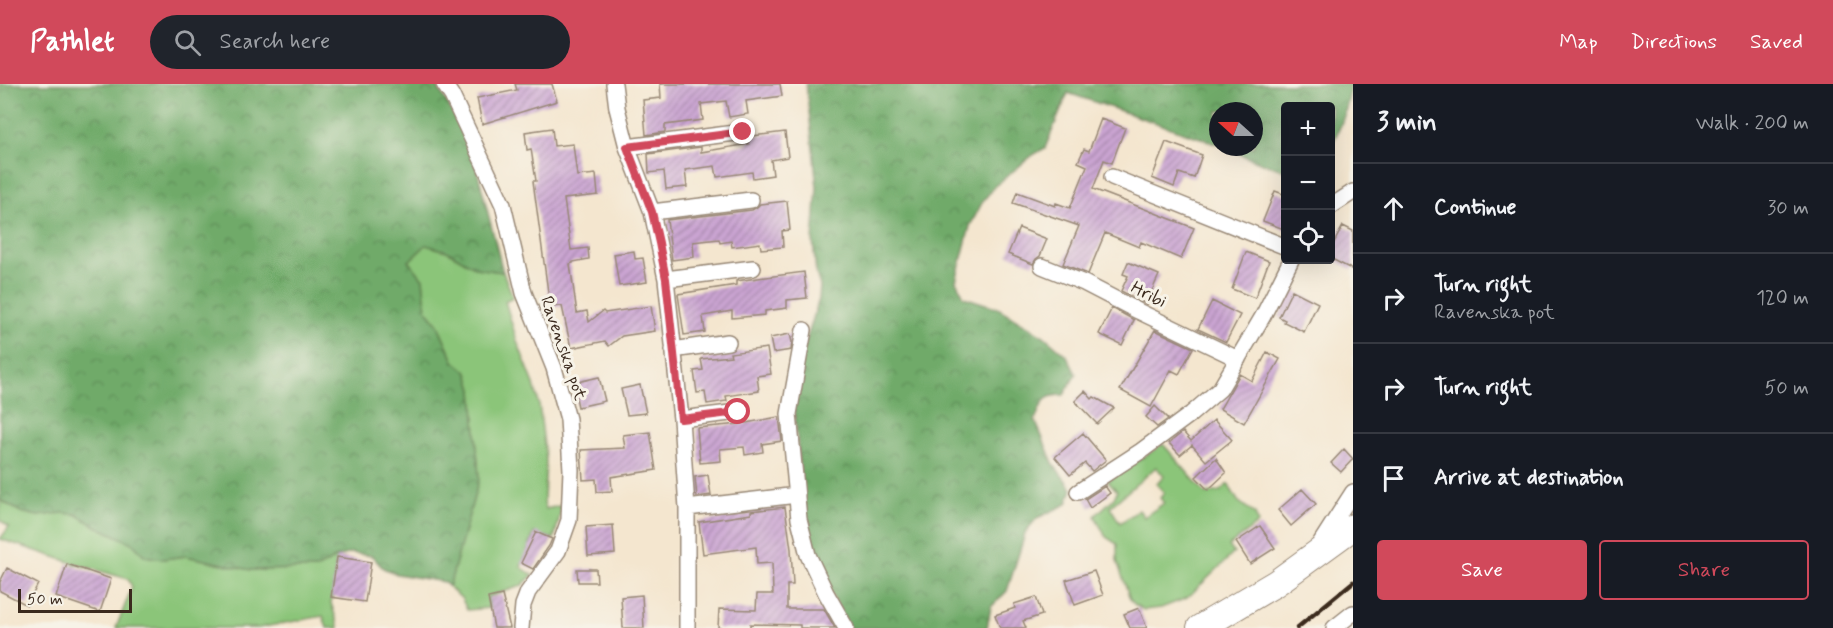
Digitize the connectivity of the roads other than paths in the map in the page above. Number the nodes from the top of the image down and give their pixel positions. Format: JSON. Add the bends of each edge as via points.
{"nodes":[{"id":1,"x":444,"y":84,"type":"edge"},
{"id":2,"x":614,"y":84,"type":"edge"},
{"id":3,"x":743,"y":132,"type":"dead end"},
{"id":4,"x":627,"y":147,"type":"junction"},
{"id":5,"x":1112,"y":177,"type":"dead end"},
{"id":6,"x":1353,"y":192,"type":"edge"},
{"id":7,"x":751,"y":200,"type":"dead end"},
{"id":8,"x":1335,"y":204,"type":"edge"},
{"id":9,"x":652,"y":212,"type":"junction"},
{"id":10,"x":1281,"y":245,"type":"edge"},
{"id":11,"x":1289,"y":264,"type":"edge"},
{"id":12,"x":1042,"y":266,"type":"dead end"},
{"id":13,"x":753,"y":268,"type":"dead end"},
{"id":14,"x":666,"y":279,"type":"junction"},
{"id":15,"x":804,"y":330,"type":"dead end"},
{"id":16,"x":728,"y":342,"type":"dead end"},
{"id":17,"x":673,"y":350,"type":"junction"},
{"id":18,"x":1238,"y":359,"type":"junction"},
{"id":19,"x":738,"y":412,"type":"dead end"},
{"id":20,"x":681,"y":419,"type":"junction"},
{"id":21,"x":1078,"y":492,"type":"dead end"},
{"id":22,"x":1353,"y":492,"type":"edge"},
{"id":23,"x":796,"y":495,"type":"junction"},
{"id":24,"x":687,"y":508,"type":"junction"},
{"id":25,"x":1353,"y":527,"type":"edge"},
{"id":26,"x":1311,"y":557,"type":"junction"},
{"id":27,"x":1353,"y":613,"type":"edge"},
{"id":28,"x":521,"y":628,"type":"edge"},
{"id":29,"x":687,"y":628,"type":"edge"},
{"id":30,"x":846,"y":628,"type":"edge"},
{"id":31,"x":1200,"y":628,"type":"edge"},
{"id":32,"x":1334,"y":628,"type":"edge"}],
"edges":[{"from":1,"to":28,"type":"street","name":"Ravenska pot","via":[[503,205],[524,293],[554,368],[568,419],[569,520],[558,551],[528,592]]},
{"from":2,"to":4,"type":"street"},
{"from":3,"to":4,"type":"street"},
{"from":4,"to":9,"type":"street"},
{"from":5,"to":10,"type":"street"},
{"from":6,"to":8,"type":"street"},
{"from":7,"to":9,"type":"street"},
{"from":9,"to":14,"type":"street"},
{"from":11,"to":18,"type":"street"},
{"from":12,"to":18,"type":"street","name":"Hribi"},
{"from":13,"to":14,"type":"street"},
{"from":14,"to":17,"type":"street"},
{"from":15,"to":23,"type":"street","via":[[789,414]]},
{"from":16,"to":17,"type":"street"},
{"from":17,"to":20,"type":"street"},
{"from":18,"to":21,"type":"street","via":[[1220,389],[1191,414]]},
{"from":19,"to":20,"type":"street"},
{"from":20,"to":24,"type":"street"},
{"from":22,"to":26,"type":"street"},
{"from":23,"to":24,"type":"street"},
{"from":23,"to":30,"type":"street","via":[[808,555]]},
{"from":24,"to":29,"type":"street"},
{"from":25,"to":26,"type":"main road"},
{"from":26,"to":31,"type":"main road","via":[[1276,583]]},
{"from":27,"to":32,"type":"street"}]}
